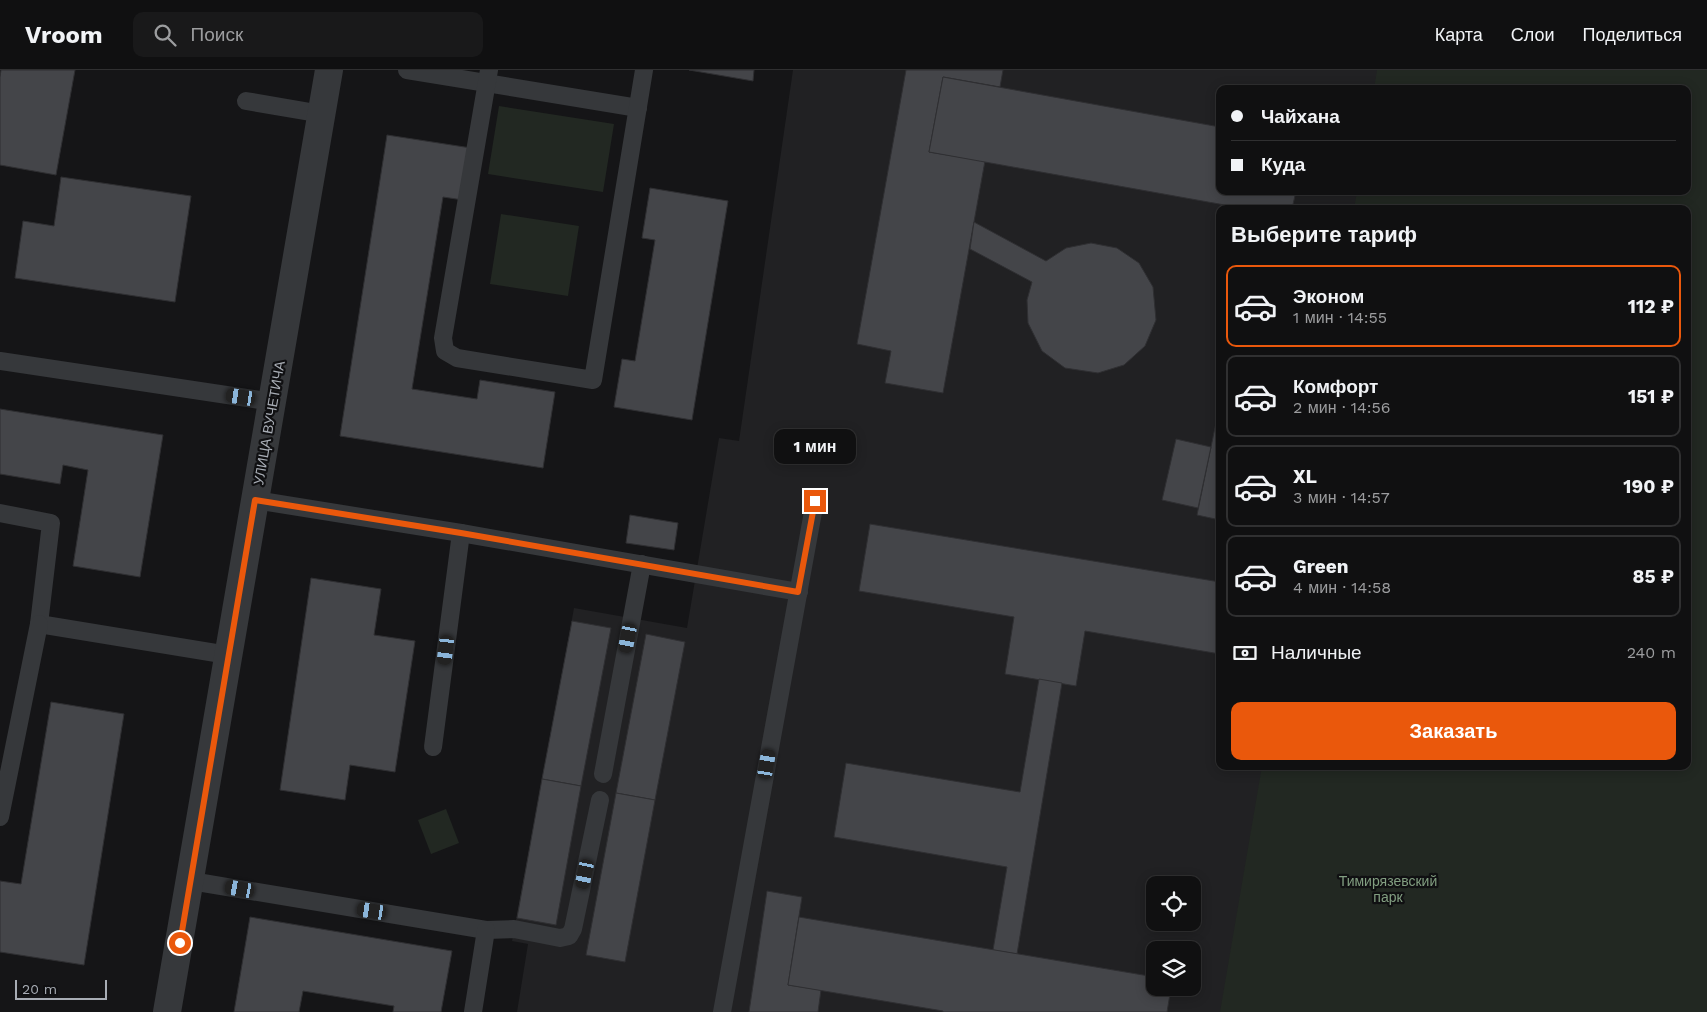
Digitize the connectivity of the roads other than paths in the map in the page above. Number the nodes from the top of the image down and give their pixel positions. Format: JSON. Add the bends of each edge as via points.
{"nodes":[{"id":1,"x":329,"y":70,"type":"edge"},
{"id":2,"x":408,"y":70,"type":"edge"},
{"id":3,"x":644,"y":70,"type":"edge"},
{"id":4,"x":488,"y":76,"type":"edge"},
{"id":5,"x":246,"y":101,"type":"dead end"},
{"id":6,"x":638,"y":108,"type":"junction"},
{"id":7,"x":322,"y":114,"type":"junction"},
{"id":8,"x":0,"y":361,"type":"edge"},
{"id":9,"x":273,"y":402,"type":"junction"},
{"id":10,"x":255,"y":500,"type":"junction"},
{"id":11,"x":815,"y":501,"type":"dead end"},
{"id":12,"x":0,"y":514,"type":"edge"},
{"id":13,"x":461,"y":533,"type":"junction"},
{"id":14,"x":642,"y":564,"type":"junction"},
{"id":15,"x":798,"y":592,"type":"junction"},
{"id":16,"x":39,"y":624,"type":"junction"},
{"id":17,"x":228,"y":655,"type":"junction"},
{"id":18,"x":433,"y":747,"type":"dead end"},
{"id":19,"x":603,"y":774,"type":"dead end"},
{"id":20,"x":600,"y":800,"type":"dead end"},
{"id":21,"x":0,"y":817,"type":"edge"},
{"id":22,"x":191,"y":881,"type":"junction"},
{"id":23,"x":486,"y":930,"type":"junction"},
{"id":24,"x":168,"y":1012,"type":"edge"},
{"id":25,"x":473,"y":1012,"type":"edge"},
{"id":26,"x":722,"y":1012,"type":"edge"}],
"edges":[{"from":1,"to":7,"type":"street","name":"УЛИЦА ВУЧЕТИЧА"},
{"from":2,"to":4,"type":"lane"},
{"from":3,"to":6,"type":"lane"},
{"from":4,"to":6,"type":"lane"},
{"from":4,"to":6,"type":"lane","via":[[443,338],[445,352],[457,358],[593,380]]},
{"from":5,"to":7,"type":"lane"},
{"from":7,"to":9,"type":"street","name":"УЛИЦА ВУЧЕТИЧА"},
{"from":8,"to":9,"type":"lane"},
{"from":9,"to":10,"type":"street","name":"УЛИЦА ВУЧЕТИЧА"},
{"from":10,"to":13,"type":"lane"},
{"from":10,"to":17,"type":"street","name":"УЛИЦА ВУЧЕТИЧА"},
{"from":11,"to":15,"type":"lane"},
{"from":12,"to":16,"type":"lane","via":[[52,523]]},
{"from":13,"to":14,"type":"lane"},
{"from":13,"to":18,"type":"lane"},
{"from":14,"to":15,"type":"lane"},
{"from":14,"to":19,"type":"lane"},
{"from":15,"to":26,"type":"lane"},
{"from":16,"to":17,"type":"lane"},
{"from":16,"to":21,"type":"lane"},
{"from":17,"to":22,"type":"street","name":"УЛИЦА ВУЧЕТИЧА"},
{"from":20,"to":23,"type":"lane","via":[[574,929],[569,936],[560,938],[514,929]]},
{"from":22,"to":23,"type":"lane"},
{"from":22,"to":24,"type":"street","name":"УЛИЦА ВУЧЕТИЧА"},
{"from":23,"to":25,"type":"lane"}]}
